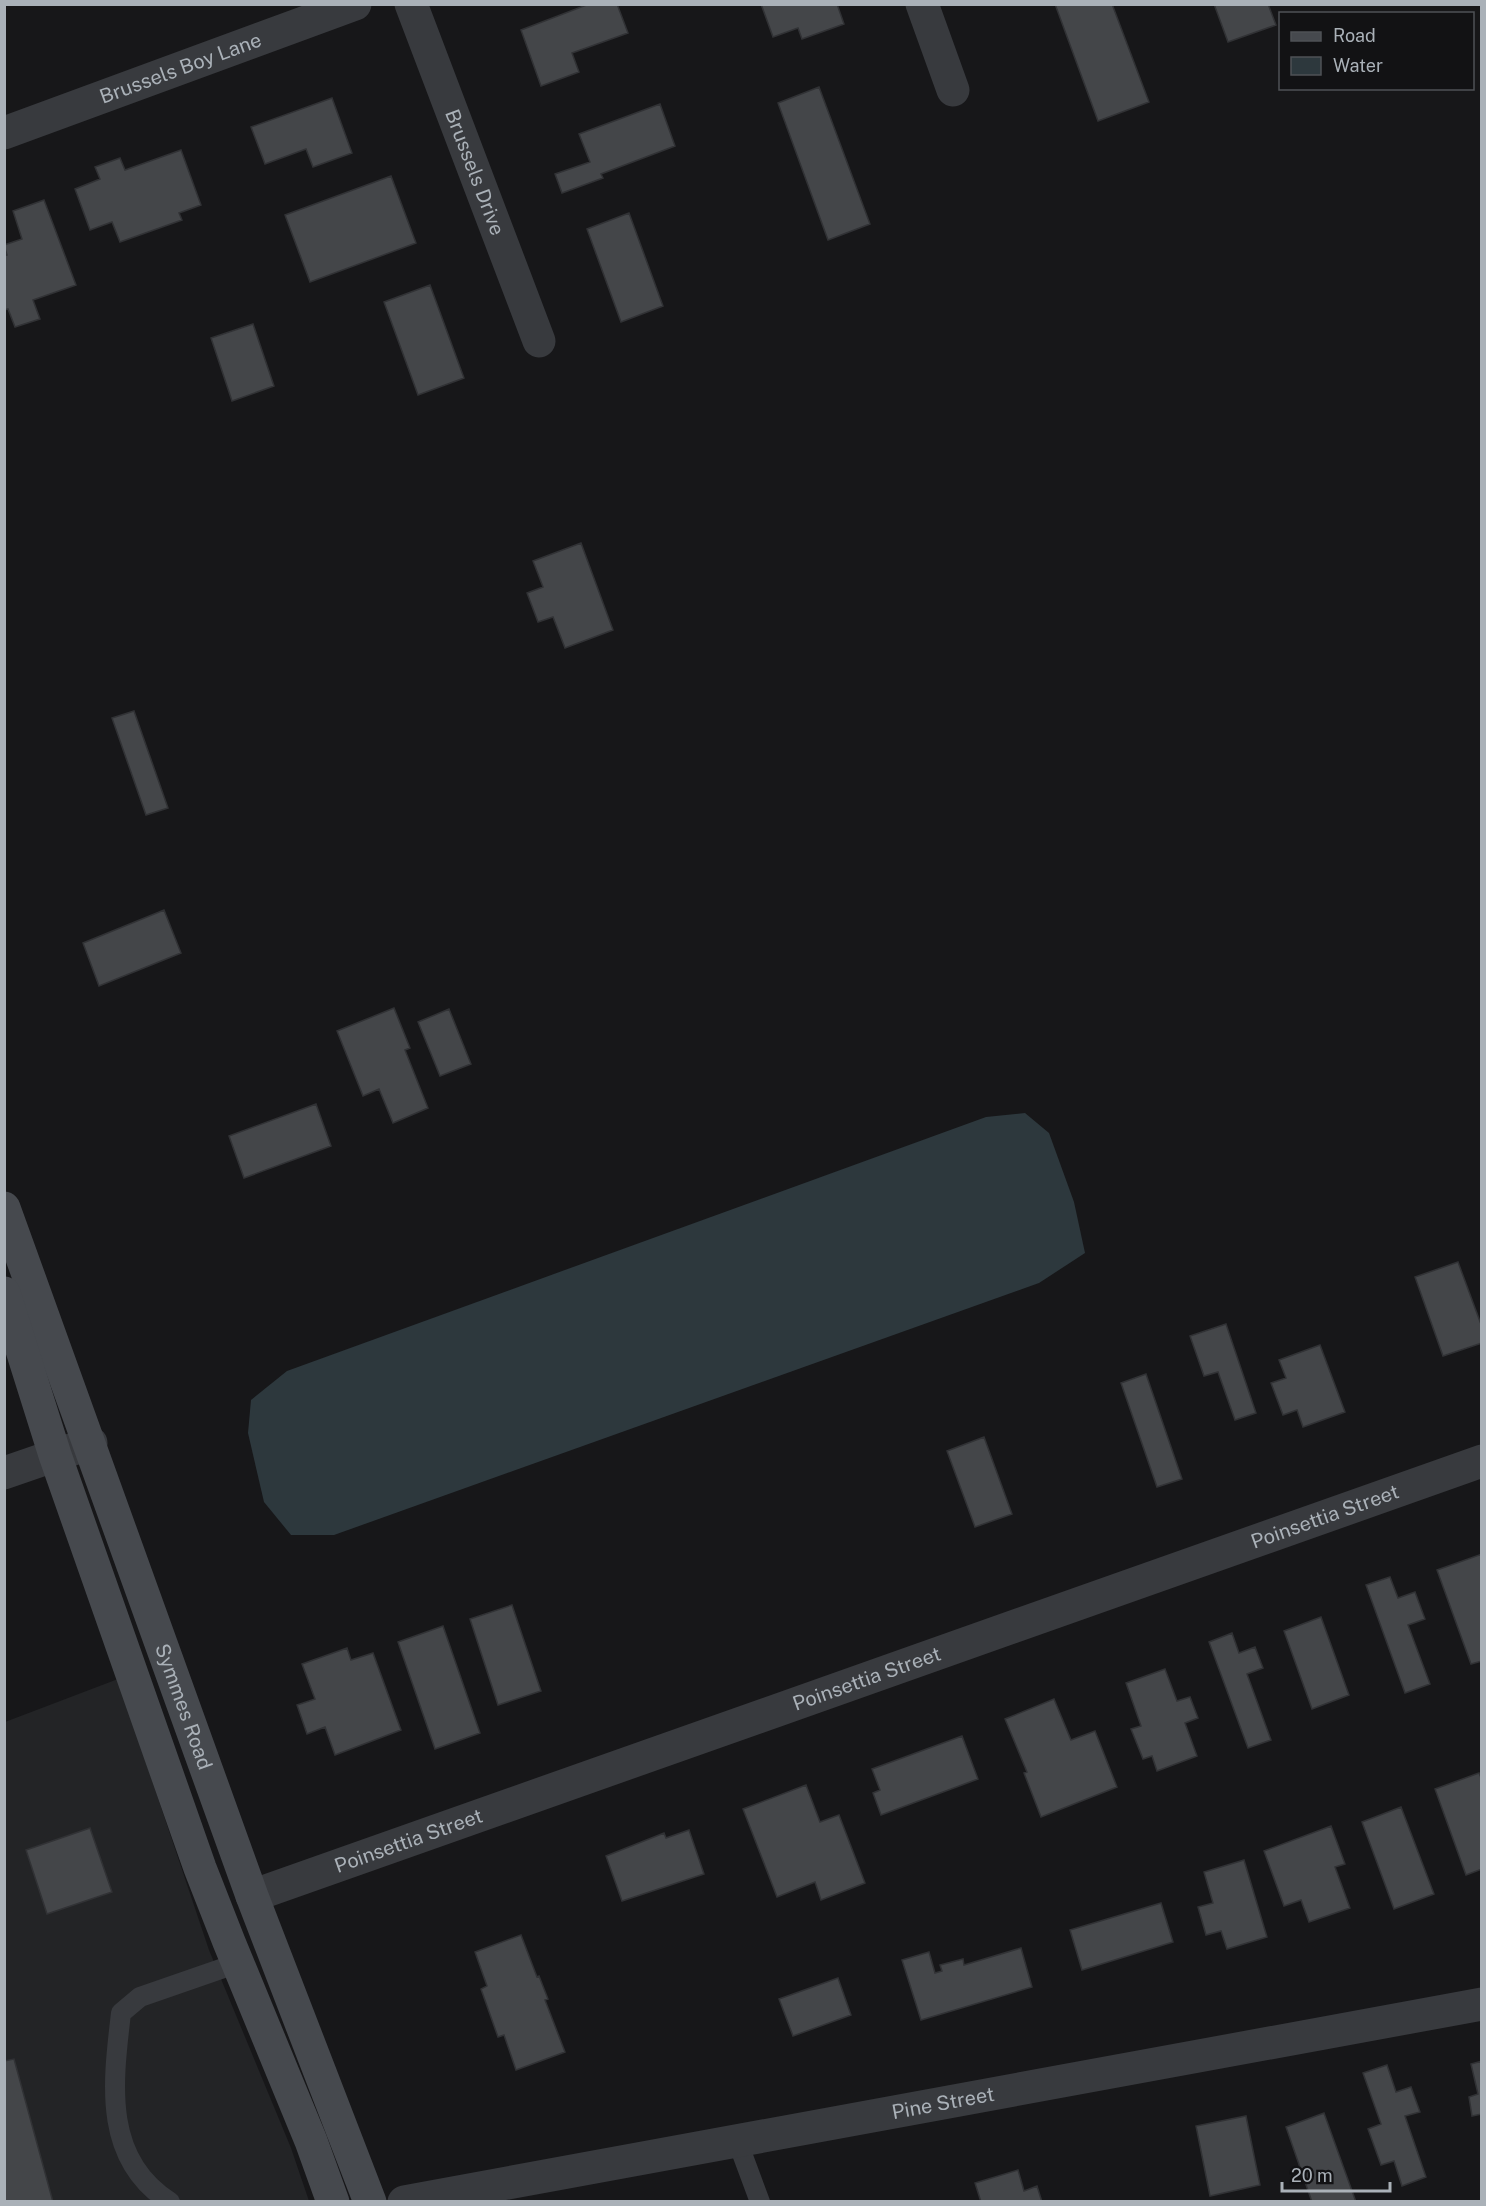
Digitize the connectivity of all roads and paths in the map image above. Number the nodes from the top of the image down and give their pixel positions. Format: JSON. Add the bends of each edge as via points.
{"nodes":[{"id":1,"x":355,"y":4,"type":"edge"},
{"id":2,"x":411,"y":4,"type":"edge"},
{"id":3,"x":922,"y":4,"type":"edge"},
{"id":4,"x":953,"y":90,"type":"dead end"},
{"id":5,"x":4,"y":132,"type":"edge"},
{"id":6,"x":539,"y":341,"type":"dead end"},
{"id":7,"x":4,"y":1208,"type":"edge"},
{"id":8,"x":4,"y":1293,"type":"edge"},
{"id":9,"x":91,"y":1443,"type":"junction"},
{"id":10,"x":55,"y":1455,"type":"junction"},
{"id":11,"x":1482,"y":1461,"type":"edge"},
{"id":12,"x":4,"y":1473,"type":"edge"},
{"id":13,"x":252,"y":1896,"type":"junction"},
{"id":14,"x":238,"y":1963,"type":"junction"},
{"id":15,"x":1482,"y":2004,"type":"edge"},
{"id":16,"x":737,"y":2140,"type":"junction"},
{"id":17,"x":170,"y":2202,"type":"edge"},
{"id":18,"x":333,"y":2202,"type":"edge"},
{"id":19,"x":370,"y":2202,"type":"edge"},
{"id":20,"x":404,"y":2202,"type":"edge"},
{"id":21,"x":760,"y":2202,"type":"edge"}],
"edges":[{"from":1,"to":5,"type":"street","name":"Brussels Boy Lane"},
{"from":2,"to":6,"type":"street","name":"Brussels Drive"},
{"from":3,"to":4,"type":"street"},
{"from":7,"to":9,"type":"street","name":"Symmes Road"},
{"from":8,"to":10,"type":"street","name":"Symmes Road"},
{"from":9,"to":10,"type":"street"},
{"from":9,"to":13,"type":"street","name":"Symmes Road"},
{"from":10,"to":12,"type":"street"},
{"from":10,"to":14,"type":"street","name":"Symmes Road","via":[[200,1868]]},
{"from":11,"to":13,"type":"street","name":"Poinsettia Street"},
{"from":13,"to":19,"type":"street","name":"Symmes Road"},
{"from":14,"to":17,"type":"lane","via":[[140,1997],[121,2013],[115,2061],[118,2129],[130,2163],[153,2191]]},
{"from":14,"to":18,"type":"street","name":"Symmes Road"},
{"from":15,"to":16,"type":"street","name":"Pine Street"},
{"from":16,"to":20,"type":"street","name":"Pine Street"},
{"from":16,"to":21,"type":"lane"}]}
